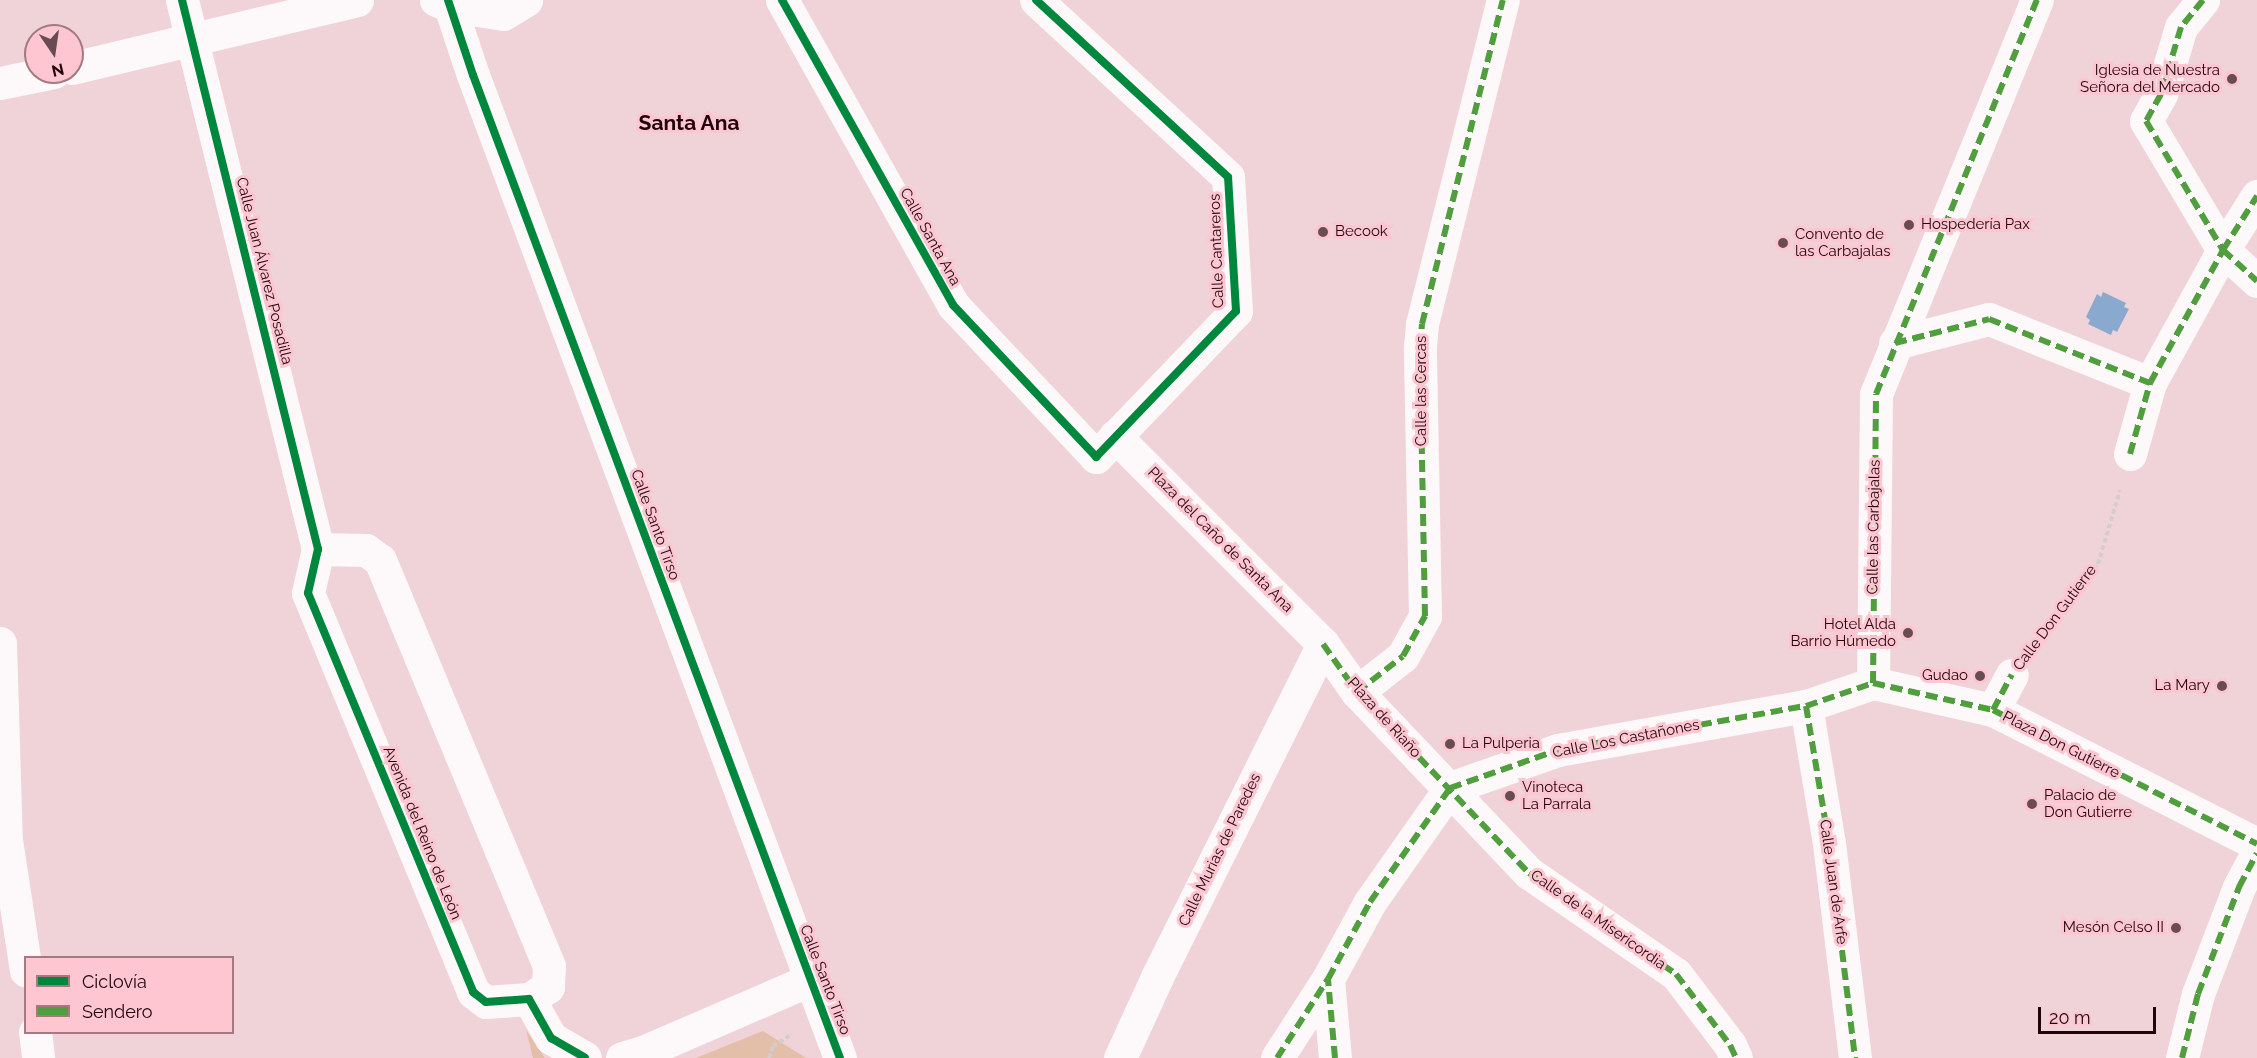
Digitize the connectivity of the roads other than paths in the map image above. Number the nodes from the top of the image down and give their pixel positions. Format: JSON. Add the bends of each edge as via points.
{"nodes":[{"id":1,"x":182,"y":0,"type":"edge"},
{"id":2,"x":357,"y":0,"type":"edge"},
{"id":3,"x":526,"y":0,"type":"edge"},
{"id":4,"x":782,"y":0,"type":"edge"},
{"id":5,"x":1036,"y":0,"type":"edge"},
{"id":6,"x":1503,"y":0,"type":"edge"},
{"id":7,"x":2037,"y":0,"type":"edge"},
{"id":8,"x":2203,"y":0,"type":"edge"},
{"id":9,"x":445,"y":2,"type":"edge"},
{"id":10,"x":192,"y":40,"type":"junction"},
{"id":11,"x":84,"y":65,"type":"edge"},
{"id":12,"x":24,"y":78,"type":"edge"},
{"id":13,"x":0,"y":83,"type":"edge"},
{"id":14,"x":2256,"y":197,"type":"edge"},
{"id":15,"x":2223,"y":250,"type":"junction"},
{"id":16,"x":2257,"y":280,"type":"edge"},
{"id":17,"x":1889,"y":358,"type":"junction"},
{"id":18,"x":2150,"y":383,"type":"junction"},
{"id":19,"x":1106,"y":447,"type":"junction"},
{"id":20,"x":2130,"y":454,"type":"road end"},
{"id":21,"x":318,"y":549,"type":"junction"},
{"id":22,"x":0,"y":643,"type":"edge"},
{"id":23,"x":1323,"y":644,"type":"junction"},
{"id":24,"x":2012,"y":675,"type":"road end"},
{"id":25,"x":1873,"y":683,"type":"junction"},
{"id":26,"x":1357,"y":692,"type":"junction"},
{"id":27,"x":1806,"y":706,"type":"junction"},
{"id":28,"x":1993,"y":710,"type":"junction"},
{"id":29,"x":1450,"y":788,"type":"junction"},
{"id":30,"x":2257,"y":844,"type":"edge"},
{"id":31,"x":3,"y":845,"type":"edge"},
{"id":32,"x":2257,"y":853,"type":"edge"},
{"id":33,"x":24,"y":959,"type":"edge"},
{"id":34,"x":1328,"y":979,"type":"junction"},
{"id":35,"x":809,"y":980,"type":"junction"},
{"id":36,"x":530,"y":999,"type":"junction"},
{"id":37,"x":35,"y":1034,"type":"edge"},
{"id":38,"x":38,"y":1058,"type":"edge"},
{"id":39,"x":585,"y":1058,"type":"edge"},
{"id":40,"x":621,"y":1058,"type":"edge"},
{"id":41,"x":840,"y":1058,"type":"edge"},
{"id":42,"x":1120,"y":1058,"type":"edge"},
{"id":43,"x":1277,"y":1058,"type":"edge"},
{"id":44,"x":1335,"y":1058,"type":"edge"},
{"id":45,"x":1736,"y":1058,"type":"edge"},
{"id":46,"x":1855,"y":1058,"type":"edge"},
{"id":47,"x":2182,"y":1058,"type":"edge"}],
"edges":[{"from":1,"to":10,"type":"street","name":"Calle Juan Álvarez Posadilla"},
{"from":2,"to":10,"type":"street"},
{"from":3,"to":9,"type":"street","via":[[502,14]]},
{"from":4,"to":19,"type":"street","name":"Calle Santa Ana","via":[[953,305]]},
{"from":5,"to":19,"type":"street","name":"Calle Cantareros","via":[[1228,177],[1236,311]]},
{"from":6,"to":26,"type":"street","name":"Calle las Cercas","via":[[1422,324],[1425,616],[1403,656]]},
{"from":7,"to":17,"type":"street","name":"Calle las Carbajalas"},
{"from":8,"to":15,"type":"street","via":[[2181,27],[2161,94],[2146,121]]},
{"from":9,"to":35,"type":"street","name":"Calle Santo Tirso"},
{"from":10,"to":11,"type":"street"},
{"from":10,"to":21,"type":"street","name":"Calle Juan Álvarez Posadilla"},
{"from":12,"to":13,"type":"street"},
{"from":14,"to":15,"type":"street"},
{"from":15,"to":16,"type":"street"},
{"from":15,"to":18,"type":"street"},
{"from":17,"to":18,"type":"street","via":[[1989,319]]},
{"from":17,"to":25,"type":"street","name":"Calle las Carbajalas","via":[[1876,394]]},
{"from":18,"to":20,"type":"street"},
{"from":19,"to":23,"type":"street","name":"Plaza del Caño de Santa Ana"},
{"from":21,"to":36,"type":"street","name":"Avenida del Reino de León","via":[[308,593],[473,992],[486,1002]]},
{"from":21,"to":36,"type":"street","via":[[366,550],[380,560],[549,966],[548,987]]},
{"from":22,"to":31,"type":"street"},
{"from":23,"to":26,"type":"street","name":"Plaza de Riaño"},
{"from":23,"to":42,"type":"street","name":"Calle Murias de Paredes"},
{"from":24,"to":28,"type":"street","name":"Calle Don Gutierre"},
{"from":25,"to":27,"type":"street","name":"Calle Los Castañones"},
{"from":25,"to":28,"type":"street","name":"Plaza Don Gutierre"},
{"from":26,"to":29,"type":"street","name":"Plaza de Riaño"},
{"from":27,"to":29,"type":"street","name":"Calle Los Castañones","via":[[1558,750]]},
{"from":27,"to":46,"type":"street","name":"Calle Juan de Arfe","via":[[1829,843]]},
{"from":28,"to":30,"type":"street","name":"Plaza Don Gutierre"},
{"from":29,"to":34,"type":"street","via":[[1370,902]]},
{"from":29,"to":45,"type":"street","name":"Calle de la Misericordia","via":[[1529,873],[1676,974]]},
{"from":31,"to":33,"type":"street"},
{"from":32,"to":47,"type":"street","via":[[2239,887],[2198,994]]},
{"from":34,"to":43,"type":"street"},
{"from":34,"to":44,"type":"street"},
{"from":35,"to":40,"type":"street","via":[[644,1052]]},
{"from":35,"to":41,"type":"street","name":"Calle Santo Tirso"},
{"from":36,"to":39,"type":"street","via":[[550,1038]]},
{"from":37,"to":38,"type":"street"}]}
